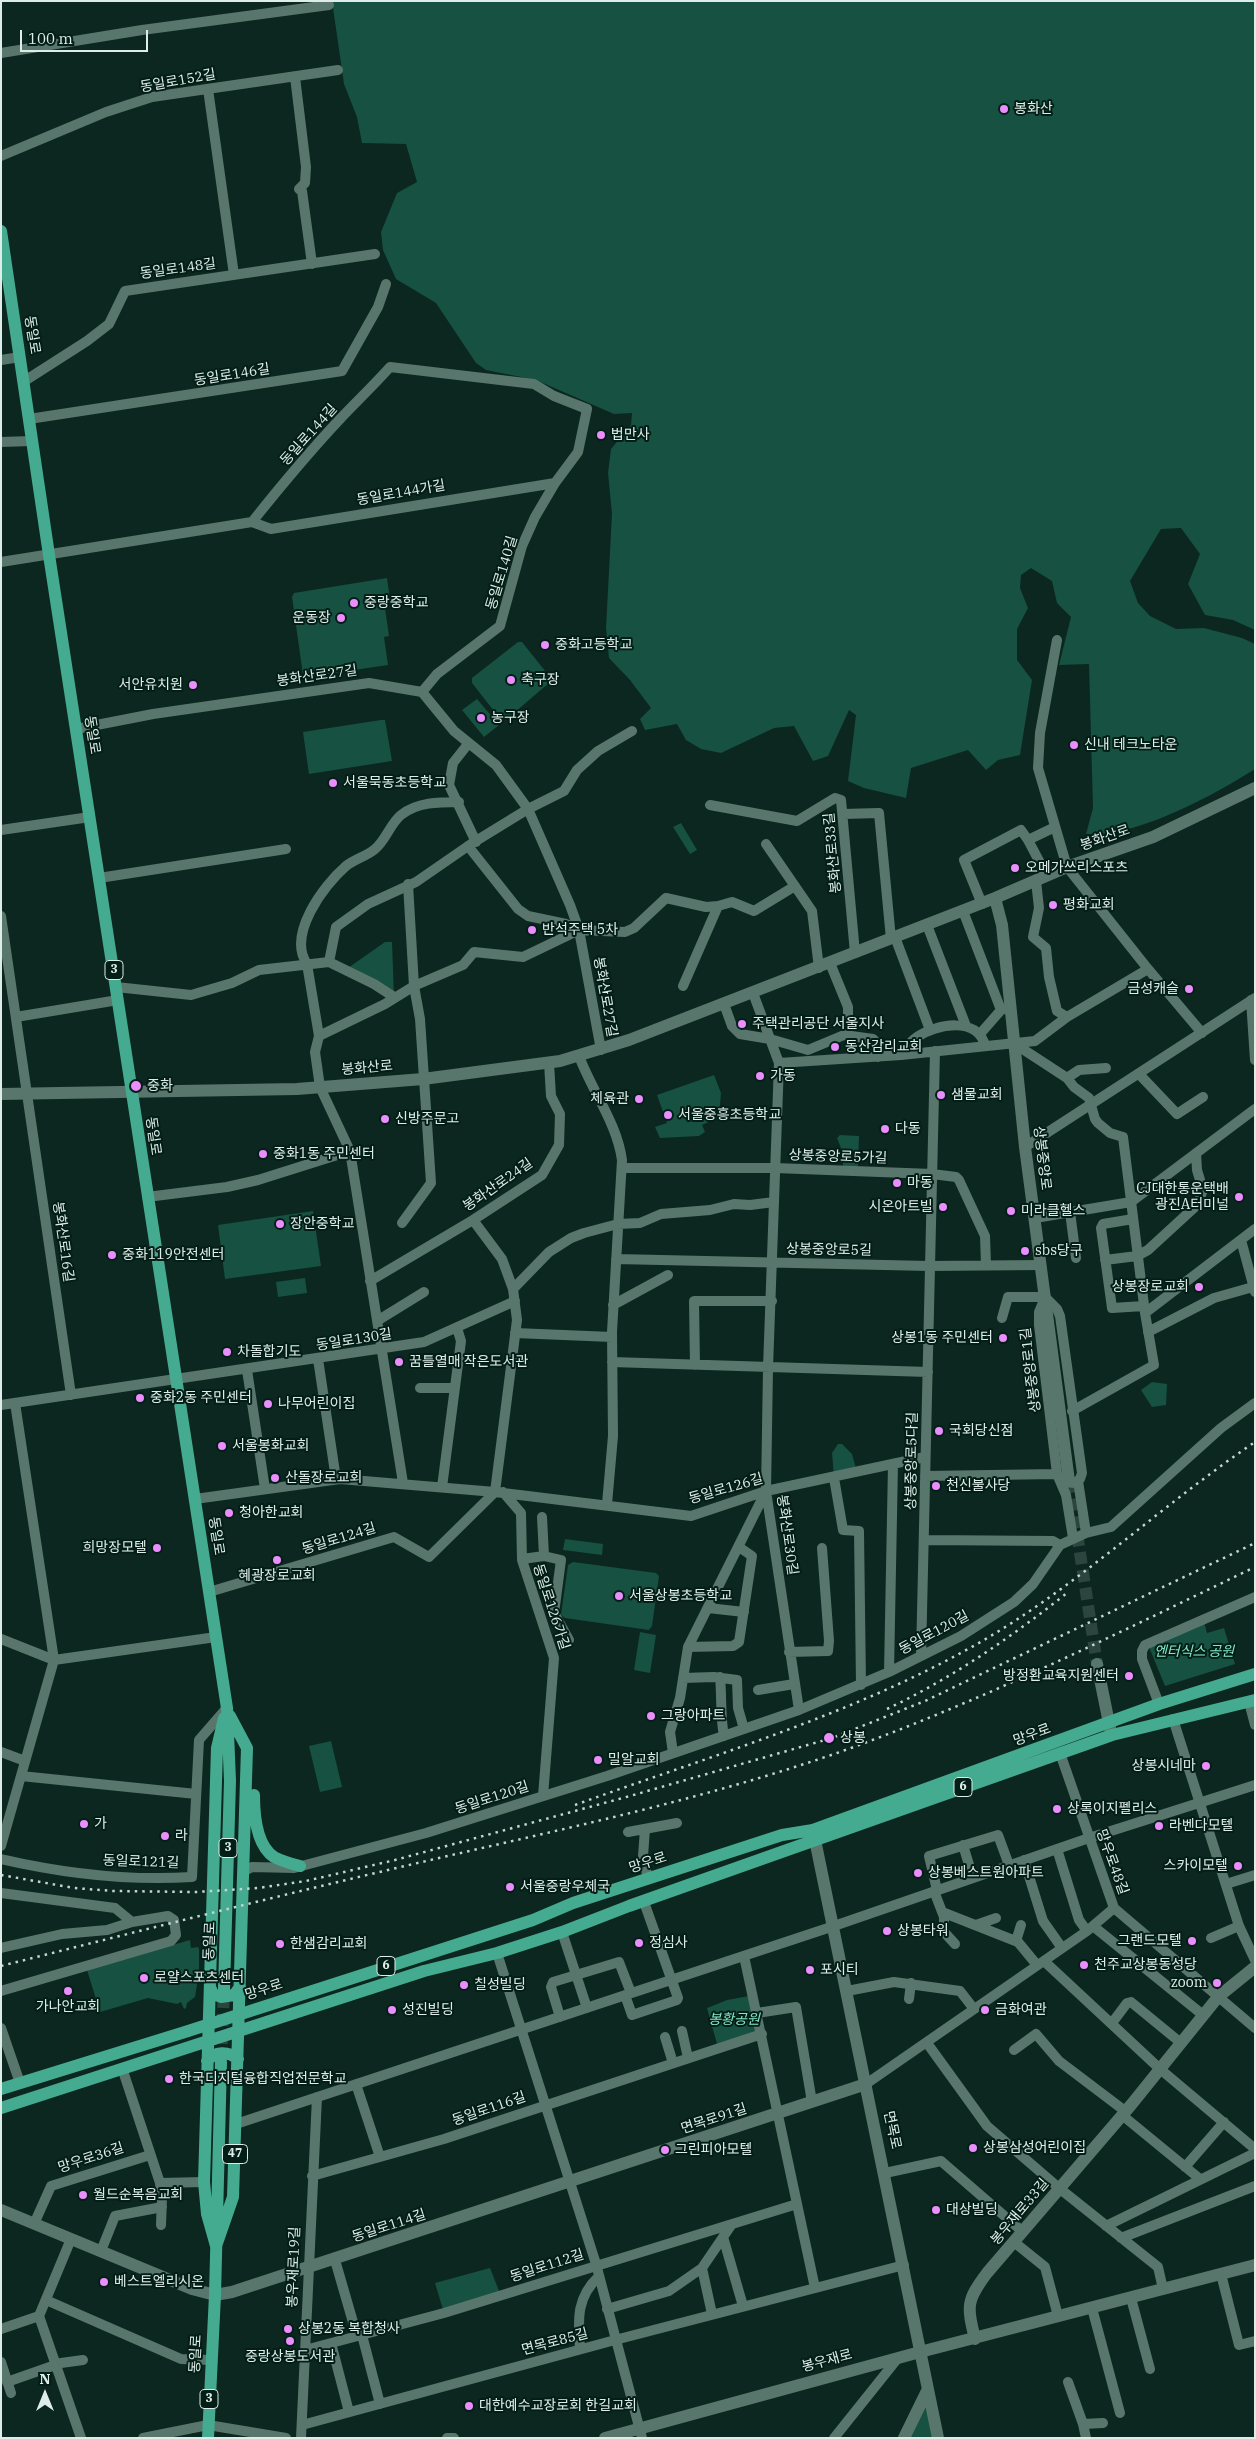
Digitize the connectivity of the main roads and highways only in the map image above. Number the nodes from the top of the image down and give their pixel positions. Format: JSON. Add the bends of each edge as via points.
{"nodes":[{"id":1,"x":1,"y":231,"type":"edge"},
{"id":2,"x":1255,"y":788,"type":"edge"},
{"id":3,"x":995,"y":898,"type":"junction"},
{"id":4,"x":132,"y":1092,"type":"junction"},
{"id":5,"x":1,"y":1094,"type":"edge"},
{"id":6,"x":1066,"y":1479,"type":"tunnel mouth"},
{"id":7,"x":1097,"y":1664,"type":"tunnel mouth"},
{"id":8,"x":1255,"y":1674,"type":"edge"},
{"id":9,"x":1252,"y":1701,"type":"edge"},
{"id":10,"x":227,"y":1708,"type":"junction"},
{"id":11,"x":1110,"y":1729,"type":"junction"},
{"id":12,"x":247,"y":1748,"type":"junction"},
{"id":13,"x":814,"y":1835,"type":"junction"},
{"id":14,"x":300,"y":1866,"type":"road end"},
{"id":15,"x":1255,"y":1966,"type":"edge"},
{"id":16,"x":210,"y":1987,"type":"junction"},
{"id":17,"x":240,"y":1987,"type":"junction"},
{"id":18,"x":224,"y":1989,"type":"tunnel mouth"},
{"id":19,"x":240,"y":2014,"type":"junction"},
{"id":20,"x":208,"y":2024,"type":"junction"},
{"id":21,"x":239,"y":2030,"type":"junction"},
{"id":22,"x":207,"y":2040,"type":"junction"},
{"id":23,"x":238,"y":2059,"type":"junction"},
{"id":24,"x":207,"y":2061,"type":"junction"},
{"id":25,"x":221,"y":2062,"type":"tunnel mouth"},
{"id":26,"x":866,"y":2084,"type":"junction"},
{"id":27,"x":1,"y":2089,"type":"edge"},
{"id":28,"x":1,"y":2108,"type":"edge"},
{"id":29,"x":571,"y":2182,"type":"joint"},
{"id":30,"x":1,"y":2210,"type":"edge"},
{"id":31,"x":216,"y":2246,"type":"junction"},
{"id":32,"x":1255,"y":2265,"type":"edge"},
{"id":33,"x":215,"y":2295,"type":"junction"},
{"id":34,"x":975,"y":2339,"type":"junction"},
{"id":35,"x":920,"y":2352,"type":"junction"},
{"id":36,"x":927,"y":2391,"type":"junction"},
{"id":37,"x":208,"y":2431,"type":"edge"},
{"id":38,"x":640,"y":2433,"type":"edge"},
{"id":39,"x":605,"y":2438,"type":"edge"},
{"id":40,"x":904,"y":2438,"type":"edge"},
{"id":41,"x":938,"y":2438,"type":"edge"}],
"edges":[{"from":1,"to":4,"type":"main road","name":"동일로","number":"3"},
{"from":2,"to":3,"type":"main road","name":"봉화산로","via":[[1153,837],[1067,867]]},
{"from":3,"to":4,"type":"main road","name":"봉화산로","via":[[601,1050],[549,1063],[423,1079],[320,1087]]},
{"from":3,"to":6,"type":"main road","name":"상봉중앙로","via":[[1002,924],[1006,1008],[1015,1044]]},
{"from":4,"to":5,"type":"main road","name":"봉화산로"},
{"from":4,"to":10,"type":"main road","name":"동일로","number":"3"},
{"from":7,"to":11,"type":"main road"},
{"from":8,"to":11,"type":"main road","name":"망우로","number":"6","via":[[1159,1704]]},
{"from":9,"to":11,"type":"main road","name":"망우로","number":"6"},
{"from":10,"to":12,"type":"main road"},
{"from":10,"to":16,"type":"main road","via":[[217,1748]]},
{"from":10,"to":18,"type":"main road","name":"동일로","number":"3","via":[[230,1781]]},
{"from":11,"to":13,"type":"main road","name":"망우로","number":"6"},
{"from":11,"to":13,"type":"main road","name":"망우로","number":"6","via":[[1060,1753]]},
{"from":12,"to":14,"type":"main road","via":[[254,1767],[254,1810],[264,1846],[274,1856]]},
{"from":12,"to":17,"type":"main road"},
{"from":13,"to":19,"type":"main road","name":"망우로","number":"6","via":[[782,1836]]},
{"from":13,"to":21,"type":"main road","name":"망우로","number":"6","via":[[562,1932],[497,1953],[424,1971]]},
{"from":13,"to":26,"type":"main road","name":"면목로"},
{"from":15,"to":34,"type":"main road","name":"봉우재로33길","via":[[1218,1997],[987,2273],[968,2310]]},
{"from":16,"to":17,"type":"main road","via":[[214,1994],[222,1997],[234,1995]]},
{"from":16,"to":20,"type":"main road"},
{"from":17,"to":19,"type":"main road"},
{"from":19,"to":20,"type":"main road","name":"망우로","number":"6"},
{"from":19,"to":21,"type":"main road","number":"47"},
{"from":20,"to":22,"type":"main road"},
{"from":20,"to":27,"type":"main road","name":"망우로","number":"6"},
{"from":21,"to":22,"type":"main road","name":"망우로"},
{"from":21,"to":23,"type":"main road","number":"47"},
{"from":22,"to":24,"type":"main road"},
{"from":22,"to":28,"type":"main road"},
{"from":23,"to":24,"type":"main road","via":[[230,2054],[219,2054]]},
{"from":23,"to":31,"type":"main road","number":"47","via":[[233,2197]]},
{"from":24,"to":31,"type":"main road","via":[[204,2182],[207,2214]]},
{"from":25,"to":31,"type":"main road","name":"동일로","number":"3"},
{"from":26,"to":29,"type":"main road","name":"면목로91길"},
{"from":26,"to":35,"type":"main road","name":"면목로"},
{"from":29,"to":33,"type":"main road","name":"동일로114길","via":[[307,2269]]},
{"from":30,"to":33,"type":"main road","via":[[192,2289]]},
{"from":31,"to":33,"type":"main road","name":"동일로","number":"3"},
{"from":32,"to":34,"type":"main road","name":"봉우재로"},
{"from":33,"to":37,"type":"main road","name":"동일로","number":"3"},
{"from":34,"to":35,"type":"main road","name":"봉우재로"},
{"from":35,"to":36,"type":"main road","name":"면목로"},
{"from":35,"to":38,"type":"main road","name":"봉우재로"},
{"from":36,"to":40,"type":"main road"},
{"from":36,"to":41,"type":"main road","name":"면목로"},
{"from":38,"to":39,"type":"main road","name":"봉우재로"}]}
